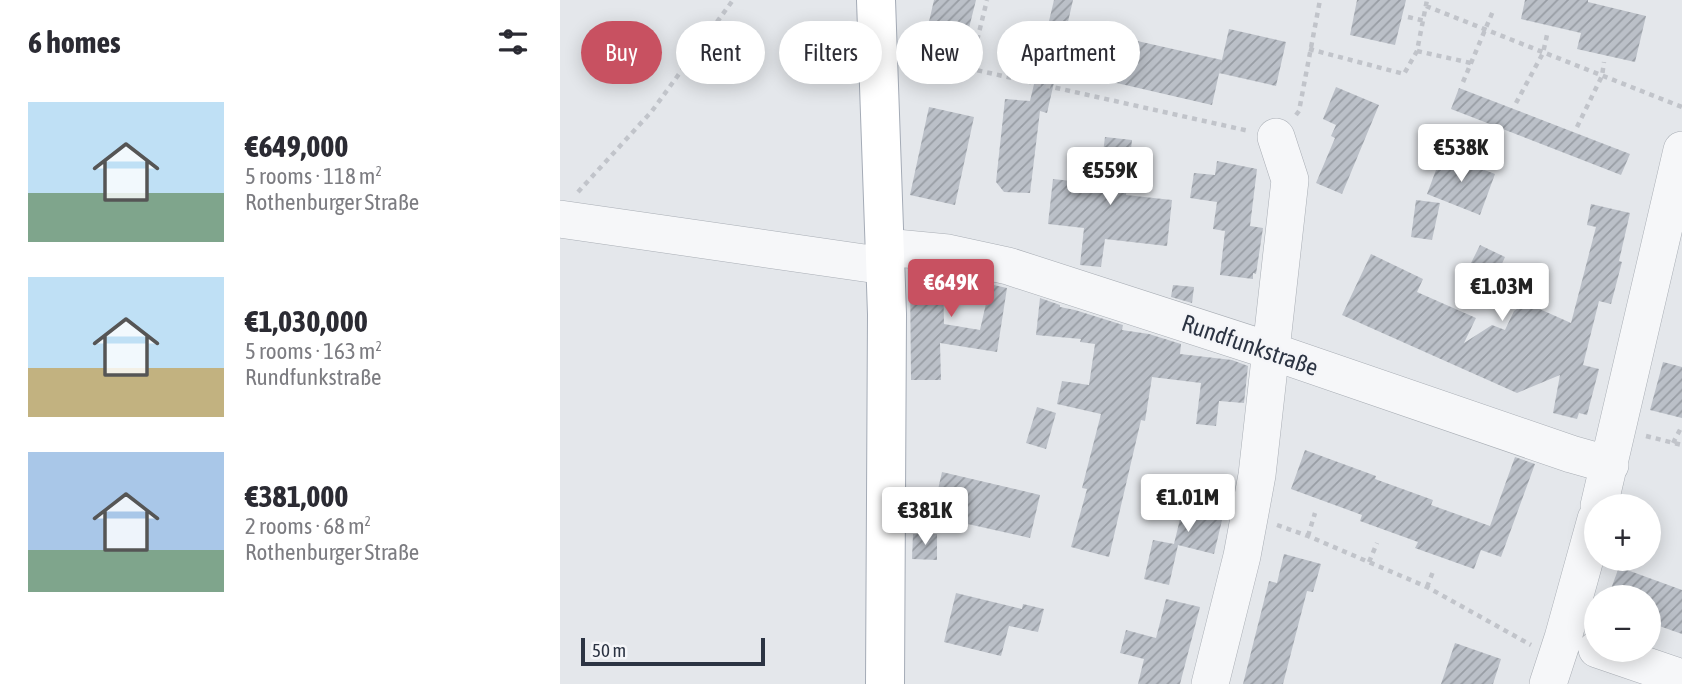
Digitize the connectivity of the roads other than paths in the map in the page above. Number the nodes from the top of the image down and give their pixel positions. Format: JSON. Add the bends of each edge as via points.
{"nodes":[{"id":1,"x":876,"y":0,"type":"edge"},
{"id":2,"x":1276,"y":137,"type":"road end"},
{"id":3,"x":1682,"y":150,"type":"edge"},
{"id":4,"x":560,"y":219,"type":"edge"},
{"id":5,"x":885,"y":256,"type":"junction"},
{"id":6,"x":1271,"y":351,"type":"junction"},
{"id":7,"x":1610,"y":465,"type":"junction"},
{"id":8,"x":1603,"y":494,"type":"edge"},
{"id":9,"x":1587,"y":571,"type":"edge"},
{"id":10,"x":1572,"y":656,"type":"edge"},
{"id":11,"x":1682,"y":678,"type":"edge"},
{"id":12,"x":885,"y":684,"type":"edge"},
{"id":13,"x":1210,"y":684,"type":"edge"}],
"edges":[{"from":1,"to":5,"type":"main road"},
{"from":2,"to":6,"type":"street","via":[[1290,180]]},
{"from":3,"to":7,"type":"street"},
{"from":4,"to":5,"type":"street","name":"Rundfunkstraße"},
{"from":5,"to":6,"type":"street","name":"Rundfunkstraße","via":[[948,253],[1008,266]]},
{"from":5,"to":12,"type":"main road"},
{"from":6,"to":7,"type":"street","name":"Rundfunkstraße"},
{"from":6,"to":13,"type":"street","via":[[1257,475]]},
{"from":7,"to":8,"type":"street"},
{"from":9,"to":10,"type":"street"},
{"from":10,"to":11,"type":"street"}]}
